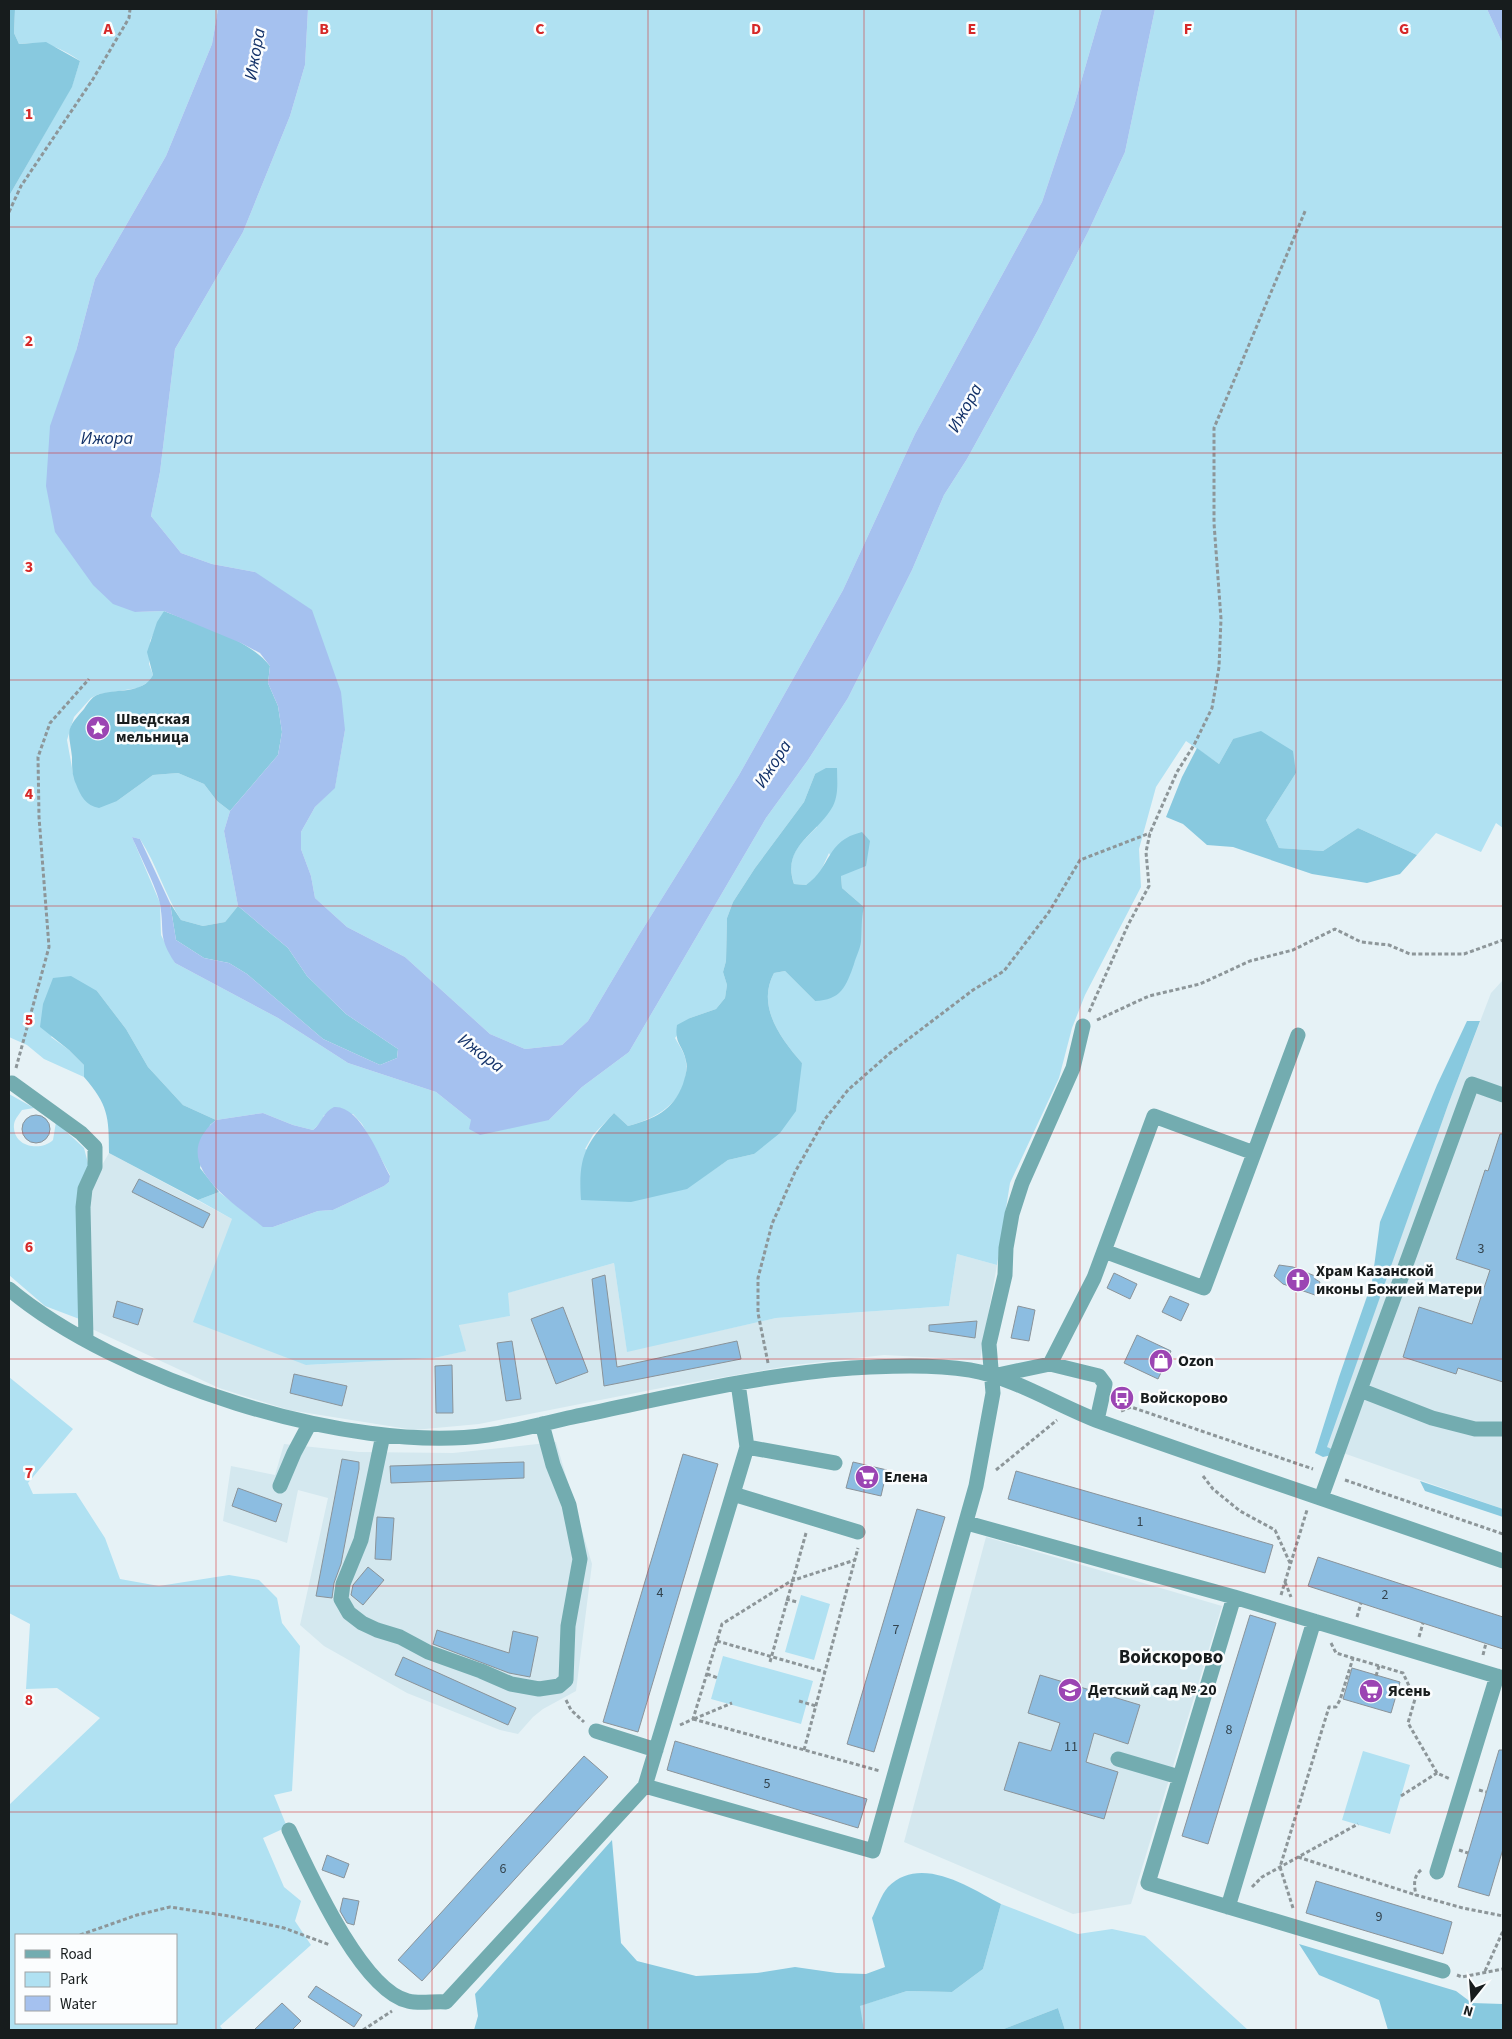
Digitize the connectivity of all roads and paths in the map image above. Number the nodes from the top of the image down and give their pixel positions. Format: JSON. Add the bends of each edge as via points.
{"nodes":[{"id":1,"x":130,"y":9,"type":"edge"},
{"id":2,"x":1306,"y":209,"type":"dead end"},
{"id":3,"x":9,"y":212,"type":"edge"},
{"id":4,"x":89,"y":679,"type":"dead end"},
{"id":5,"x":1150,"y":832,"type":"junction"},
{"id":6,"x":1503,"y":940,"type":"edge"},
{"id":7,"x":1083,"y":1026,"type":"junction"},
{"id":8,"x":1298,"y":1034,"type":"dead end"},
{"id":9,"x":12,"y":1083,"type":"joint"},
{"id":10,"x":1503,"y":1095,"type":"edge"},
{"id":11,"x":1254,"y":1153,"type":"junction"},
{"id":12,"x":1104,"y":1251,"type":"junction"},
{"id":13,"x":9,"y":1290,"type":"edge"},
{"id":14,"x":86,"y":1339,"type":"junction"},
{"id":15,"x":1050,"y":1364,"type":"junction"},
{"id":16,"x":993,"y":1376,"type":"junction"},
{"id":17,"x":770,"y":1378,"type":"junction"},
{"id":18,"x":738,"y":1383,"type":"junction"},
{"id":19,"x":1360,"y":1390,"type":"junction"},
{"id":20,"x":1060,"y":1418,"type":"dead end"},
{"id":21,"x":1097,"y":1420,"type":"junction"},
{"id":22,"x":310,"y":1423,"type":"junction"},
{"id":23,"x":542,"y":1424,"type":"junction"},
{"id":24,"x":1503,"y":1429,"type":"edge"},
{"id":25,"x":384,"y":1434,"type":"junction"},
{"id":26,"x":747,"y":1447,"type":"junction"},
{"id":27,"x":1180,"y":1449,"type":"junction"},
{"id":28,"x":835,"y":1463,"type":"dead end"},
{"id":29,"x":1330,"y":1474,"type":"junction"},
{"id":30,"x":280,"y":1486,"type":"dead end"},
{"id":31,"x":976,"y":1486,"type":"junction"},
{"id":32,"x":734,"y":1494,"type":"junction"},
{"id":33,"x":1316,"y":1496,"type":"junction"},
{"id":34,"x":811,"y":1517,"type":"junction"},
{"id":35,"x":967,"y":1523,"type":"junction"},
{"id":36,"x":858,"y":1532,"type":"joint"},
{"id":37,"x":1503,"y":1534,"type":"edge"},
{"id":38,"x":855,"y":1560,"type":"junction"},
{"id":39,"x":1503,"y":1561,"type":"edge"},
{"id":40,"x":1290,"y":1563,"type":"junction"},
{"id":41,"x":791,"y":1581,"type":"junction"},
{"id":42,"x":1234,"y":1597,"type":"junction"},
{"id":43,"x":786,"y":1599,"type":"junction"},
{"id":44,"x":797,"y":1602,"type":"dead end"},
{"id":45,"x":1276,"y":1610,"type":"junction"},
{"id":46,"x":1317,"y":1622,"type":"junction"},
{"id":47,"x":717,"y":1641,"type":"junction"},
{"id":48,"x":771,"y":1656,"type":"junction"},
{"id":49,"x":1353,"y":1658,"type":"junction"},
{"id":50,"x":770,"y":1662,"type":"dead end"},
{"id":51,"x":1379,"y":1666,"type":"junction"},
{"id":52,"x":825,"y":1672,"type":"junction"},
{"id":53,"x":707,"y":1674,"type":"junction"},
{"id":54,"x":1376,"y":1676,"type":"dead end"},
{"id":55,"x":1500,"y":1677,"type":"edge"},
{"id":56,"x":718,"y":1678,"type":"dead end"},
{"id":57,"x":558,"y":1686,"type":"junction"},
{"id":58,"x":799,"y":1701,"type":"dead end"},
{"id":59,"x":732,"y":1703,"type":"dead end"},
{"id":60,"x":816,"y":1706,"type":"junction"},
{"id":61,"x":693,"y":1719,"type":"junction"},
{"id":62,"x":596,"y":1731,"type":"joint"},
{"id":63,"x":661,"y":1734,"type":"junction"},
{"id":64,"x":656,"y":1750,"type":"junction"},
{"id":65,"x":804,"y":1750,"type":"junction"},
{"id":66,"x":1118,"y":1759,"type":"dead end"},
{"id":67,"x":1437,"y":1773,"type":"junction"},
{"id":68,"x":895,"y":1776,"type":"junction"},
{"id":69,"x":1179,"y":1777,"type":"junction"},
{"id":70,"x":1464,"y":1785,"type":"junction"},
{"id":71,"x":645,"y":1786,"type":"junction"},
{"id":72,"x":1401,"y":1796,"type":"dead end"},
{"id":73,"x":1358,"y":1824,"type":"dead end"},
{"id":74,"x":289,"y":1830,"type":"dead end"},
{"id":75,"x":1298,"y":1857,"type":"junction"},
{"id":76,"x":1280,"y":1867,"type":"junction"},
{"id":77,"x":1439,"y":1867,"type":"joint"},
{"id":78,"x":1416,"y":1894,"type":"junction"},
{"id":79,"x":1230,"y":1908,"type":"junction"},
{"id":80,"x":1503,"y":1916,"type":"edge"},
{"id":81,"x":1299,"y":1928,"type":"junction"},
{"id":82,"x":1503,"y":1930,"type":"edge"},
{"id":83,"x":83,"y":1934,"type":"edge"},
{"id":84,"x":355,"y":1952,"type":"junction"},
{"id":85,"x":1503,"y":1969,"type":"edge"},
{"id":86,"x":1485,"y":1971,"type":"junction"},
{"id":87,"x":1443,"y":1972,"type":"dead end"},
{"id":88,"x":1462,"y":1976,"type":"dead end"},
{"id":89,"x":407,"y":2001,"type":"junction"},
{"id":90,"x":363,"y":2030,"type":"edge"}],
"edges":[{"from":1,"to":3,"type":"path","via":[[129,18],[93,80],[22,186]]},
{"from":2,"to":5,"type":"path","via":[[1214,428],[1214,523],[1221,619],[1219,667],[1212,708],[1177,772]]},
{"from":4,"to":9,"type":"path","via":[[50,723],[38,757],[49,947]]},
{"from":5,"to":7,"type":"path","via":[[1146,852],[1149,886]]},
{"from":5,"to":17,"type":"path","via":[[1080,860],[1049,912],[1004,971],[890,1052],[848,1090],[825,1119],[795,1172],[772,1224],[758,1278],[758,1313]]},
{"from":6,"to":7,"type":"path","via":[[1464,954],[1410,954],[1389,945],[1361,942],[1335,929],[1293,950],[1250,961],[1200,984],[1149,996]]},
{"from":7,"to":16,"type":"street","via":[[1072,1068],[1022,1183],[1012,1214],[1005,1275],[990,1344]]},
{"from":8,"to":11,"type":"street"},
{"from":9,"to":14,"type":"street","via":[[80,1132],[95,1147],[95,1167],[83,1207]]},
{"from":10,"to":19,"type":"street","via":[[1472,1084]]},
{"from":11,"to":12,"type":"street","via":[[1154,1116]]},
{"from":11,"to":12,"type":"street","via":[[1204,1288]]},
{"from":12,"to":15,"type":"street","via":[[1094,1278]]},
{"from":13,"to":14,"type":"street","via":[[37,1313]]},
{"from":14,"to":22,"type":"street","via":[[139,1366],[204,1392]]},
{"from":15,"to":16,"type":"street"},
{"from":15,"to":21,"type":"street","via":[[1099,1376],[1105,1384]]},
{"from":16,"to":17,"type":"street","via":[[968,1370],[892,1366],[812,1371]]},
{"from":16,"to":21,"type":"street"},
{"from":16,"to":31,"type":"street"},
{"from":17,"to":18,"type":"street"},
{"from":18,"to":23,"type":"street"},
{"from":18,"to":26,"type":"street"},
{"from":19,"to":24,"type":"street","via":[[1432,1418],[1475,1429]]},
{"from":19,"to":29,"type":"street"},
{"from":20,"to":31,"type":"path"},
{"from":21,"to":27,"type":"street"},
{"from":21,"to":29,"type":"path","via":[[1131,1407]]},
{"from":22,"to":25,"type":"street"},
{"from":22,"to":30,"type":"street"},
{"from":23,"to":25,"type":"street","via":[[488,1435],[431,1439]]},
{"from":23,"to":57,"type":"street","via":[[553,1465],[569,1505],[580,1559],[568,1626],[566,1680]]},
{"from":25,"to":57,"type":"street","via":[[361,1540],[343,1584],[341,1599],[349,1612],[362,1624],[512,1684],[539,1690]]},
{"from":26,"to":28,"type":"street"},
{"from":26,"to":32,"type":"street"},
{"from":27,"to":33,"type":"street"},
{"from":27,"to":40,"type":"path","via":[[1213,1489],[1240,1511],[1275,1530]]},
{"from":29,"to":33,"type":"street"},
{"from":29,"to":37,"type":"path"},
{"from":31,"to":35,"type":"street"},
{"from":32,"to":34,"type":"street"},
{"from":32,"to":63,"type":"street"},
{"from":33,"to":39,"type":"street"},
{"from":33,"to":40,"type":"path"},
{"from":34,"to":36,"type":"street"},
{"from":34,"to":41,"type":"path"},
{"from":35,"to":42,"type":"street"},
{"from":35,"to":68,"type":"street"},
{"from":36,"to":38,"type":"path","via":[[860,1540]]},
{"from":38,"to":41,"type":"path"},
{"from":38,"to":52,"type":"path"},
{"from":40,"to":45,"type":"path"},
{"from":41,"to":43,"type":"path"},
{"from":41,"to":47,"type":"path","via":[[722,1624]]},
{"from":42,"to":45,"type":"street"},
{"from":42,"to":69,"type":"street"},
{"from":43,"to":44,"type":"path"},
{"from":43,"to":48,"type":"path"},
{"from":45,"to":46,"type":"street"},
{"from":46,"to":49,"type":"path","via":[[1336,1653]]},
{"from":46,"to":55,"type":"street"},
{"from":46,"to":79,"type":"street"},
{"from":47,"to":48,"type":"path"},
{"from":47,"to":53,"type":"path"},
{"from":48,"to":50,"type":"path"},
{"from":48,"to":52,"type":"path"},
{"from":49,"to":51,"type":"path"},
{"from":49,"to":76,"type":"path","via":[[1340,1700],[1336,1707],[1328,1707]]},
{"from":51,"to":54,"type":"path"},
{"from":51,"to":67,"type":"path","via":[[1403,1673],[1415,1699],[1408,1724]]},
{"from":52,"to":60,"type":"path"},
{"from":53,"to":56,"type":"path"},
{"from":53,"to":61,"type":"path"},
{"from":55,"to":70,"type":"street"},
{"from":57,"to":62,"type":"path","via":[[571,1710]]},
{"from":58,"to":60,"type":"path"},
{"from":59,"to":61,"type":"path"},
{"from":60,"to":65,"type":"path"},
{"from":61,"to":63,"type":"path"},
{"from":61,"to":65,"type":"path"},
{"from":62,"to":64,"type":"street"},
{"from":63,"to":64,"type":"street"},
{"from":64,"to":71,"type":"street"},
{"from":65,"to":68,"type":"path"},
{"from":66,"to":69,"type":"street"},
{"from":67,"to":70,"type":"path"},
{"from":67,"to":72,"type":"path"},
{"from":68,"to":71,"type":"street","via":[[873,1851]]},
{"from":69,"to":79,"type":"street","via":[[1148,1883]]},
{"from":70,"to":77,"type":"street"},
{"from":71,"to":89,"type":"street","via":[[446,2002]]},
{"from":73,"to":75,"type":"path"},
{"from":74,"to":84,"type":"street","via":[[330,1914]]},
{"from":75,"to":76,"type":"path"},
{"from":75,"to":78,"type":"path"},
{"from":76,"to":79,"type":"path","via":[[1262,1877]]},
{"from":76,"to":81,"type":"path"},
{"from":77,"to":78,"type":"path","via":[[1423,1868],[1417,1873]]},
{"from":78,"to":80,"type":"path"},
{"from":79,"to":81,"type":"street"},
{"from":81,"to":87,"type":"street"},
{"from":82,"to":86,"type":"path"},
{"from":83,"to":84,"type":"path","via":[[138,1914],[170,1908],[284,1928]]},
{"from":84,"to":89,"type":"street","via":[[378,1983]]},
{"from":85,"to":86,"type":"path"},
{"from":86,"to":88,"type":"path"},
{"from":89,"to":90,"type":"path"}]}
